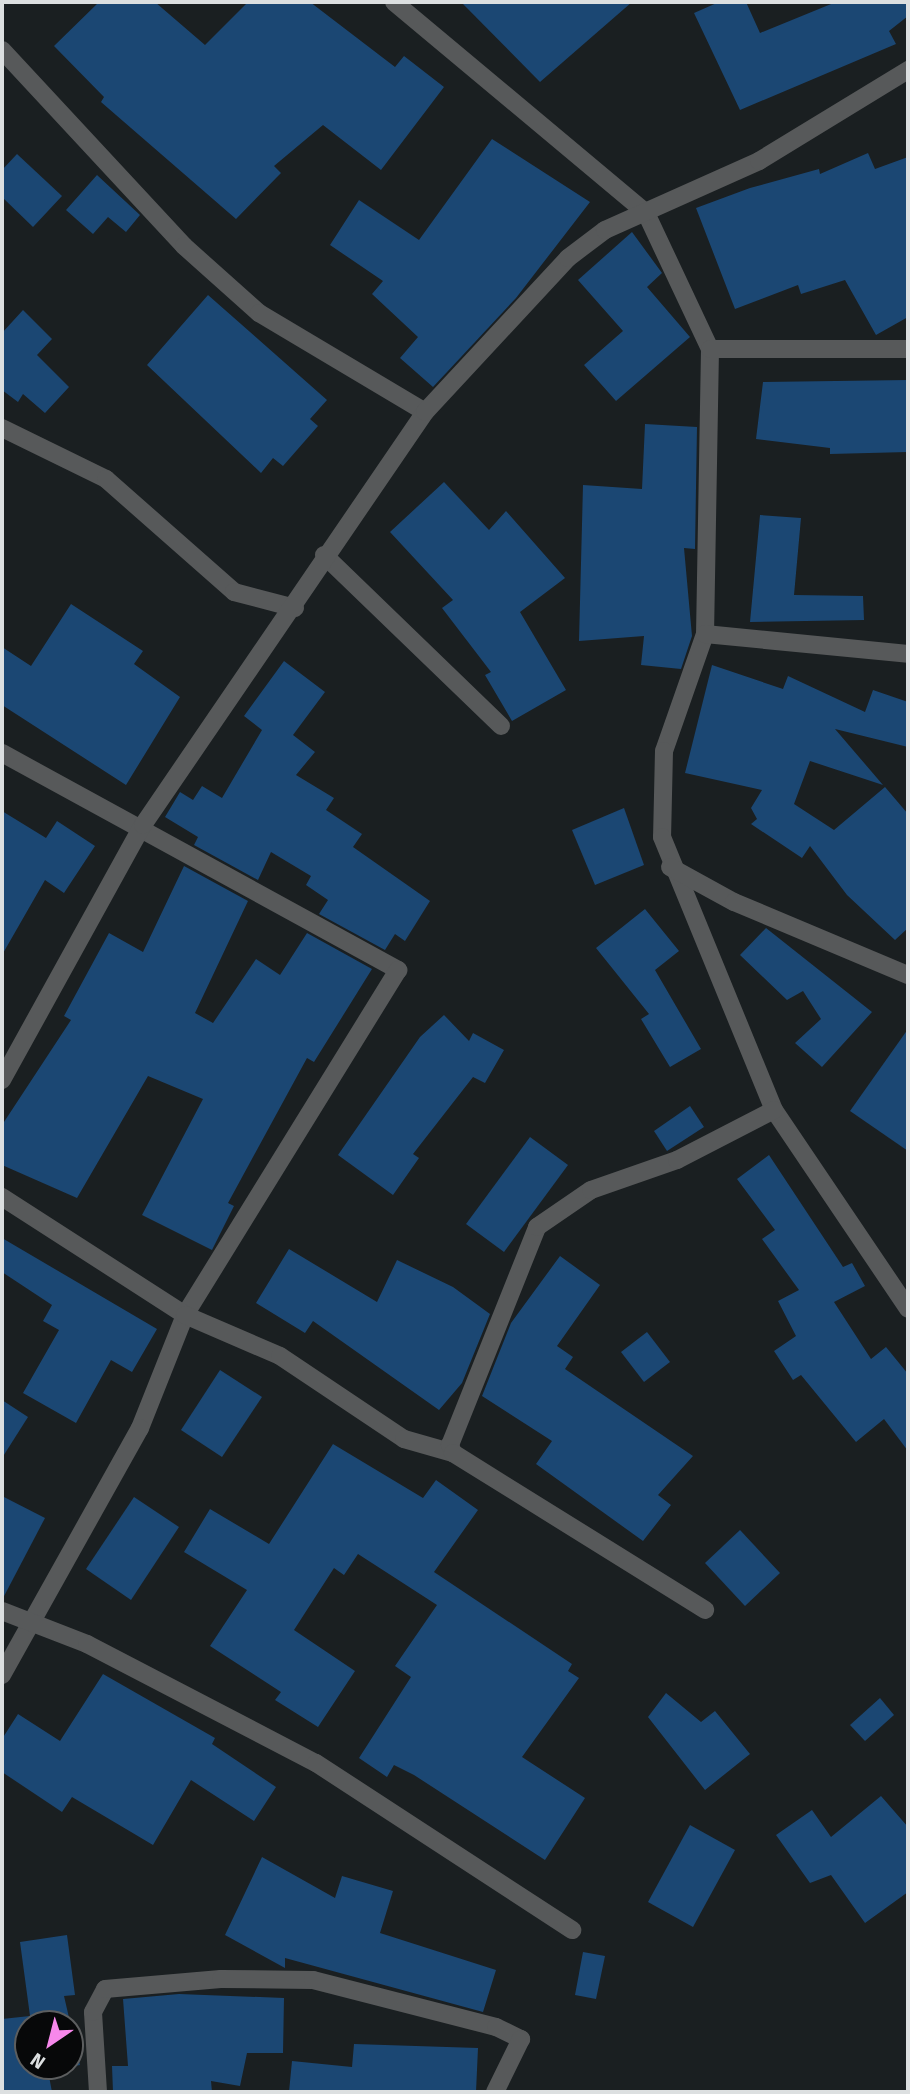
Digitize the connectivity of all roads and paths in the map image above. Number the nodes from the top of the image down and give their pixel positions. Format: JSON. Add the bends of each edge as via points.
{"nodes":[{"id":1,"x":394,"y":2,"type":"edge"},
{"id":2,"x":2,"y":50,"type":"edge"},
{"id":3,"x":908,"y":70,"type":"edge"},
{"id":4,"x":646,"y":213,"type":"junction"},
{"id":5,"x":710,"y":349,"type":"junction"},
{"id":6,"x":908,"y":349,"type":"edge"},
{"id":7,"x":425,"y":411,"type":"junction"},
{"id":8,"x":2,"y":428,"type":"edge"},
{"id":9,"x":324,"y":555,"type":"junction"},
{"id":10,"x":295,"y":608,"type":"junction"},
{"id":11,"x":705,"y":634,"type":"junction"},
{"id":12,"x":908,"y":654,"type":"edge"},
{"id":13,"x":501,"y":726,"type":"dead end"},
{"id":14,"x":2,"y":753,"type":"edge"},
{"id":15,"x":143,"y":825,"type":"junction"},
{"id":16,"x":670,"y":867,"type":"junction"},
{"id":17,"x":908,"y":975,"type":"edge"},
{"id":18,"x":2,"y":1080,"type":"edge"},
{"id":19,"x":774,"y":1110,"type":"junction"},
{"id":20,"x":2,"y":1196,"type":"edge"},
{"id":21,"x":908,"y":1310,"type":"edge"},
{"id":22,"x":185,"y":1315,"type":"junction"},
{"id":23,"x":453,"y":1453,"type":"junction"},
{"id":24,"x":705,"y":1610,"type":"dead end"},
{"id":25,"x":2,"y":1611,"type":"edge"},
{"id":26,"x":31,"y":1623,"type":"junction"},
{"id":27,"x":2,"y":1675,"type":"edge"},
{"id":28,"x":572,"y":1930,"type":"dead end"},
{"id":29,"x":98,"y":2092,"type":"edge"},
{"id":30,"x":495,"y":2092,"type":"edge"}],
"edges":[{"from":1,"to":4,"type":"street"},
{"from":2,"to":7,"type":"street","via":[[184,246],[259,313]]},
{"from":3,"to":4,"type":"street","via":[[759,161]]},
{"from":4,"to":5,"type":"street"},
{"from":4,"to":7,"type":"street","via":[[604,230],[568,258]]},
{"from":5,"to":6,"type":"street"},
{"from":5,"to":11,"type":"street"},
{"from":7,"to":9,"type":"street"},
{"from":8,"to":10,"type":"street","via":[[106,479],[234,593]]},
{"from":9,"to":10,"type":"street"},
{"from":9,"to":13,"type":"street"},
{"from":10,"to":15,"type":"street"},
{"from":11,"to":12,"type":"street"},
{"from":11,"to":16,"type":"street","via":[[664,751],[662,837]]},
{"from":14,"to":15,"type":"street"},
{"from":15,"to":18,"type":"street"},
{"from":15,"to":22,"type":"street","via":[[398,971]]},
{"from":16,"to":17,"type":"street","via":[[734,902]]},
{"from":16,"to":19,"type":"street"},
{"from":19,"to":21,"type":"street"},
{"from":19,"to":23,"type":"street","via":[[677,1160],[591,1190],[537,1227],[450,1445]]},
{"from":20,"to":22,"type":"street"},
{"from":22,"to":23,"type":"street","via":[[280,1356],[404,1439]]},
{"from":22,"to":26,"type":"street","via":[[140,1428]]},
{"from":23,"to":24,"type":"street"},
{"from":25,"to":26,"type":"street"},
{"from":26,"to":27,"type":"street"},
{"from":26,"to":28,"type":"street","via":[[137,1669],[316,1763]]},
{"from":29,"to":30,"type":"street","via":[[93,2012],[105,1989],[221,1979],[313,1980],[496,2027],[521,2039]]}]}
